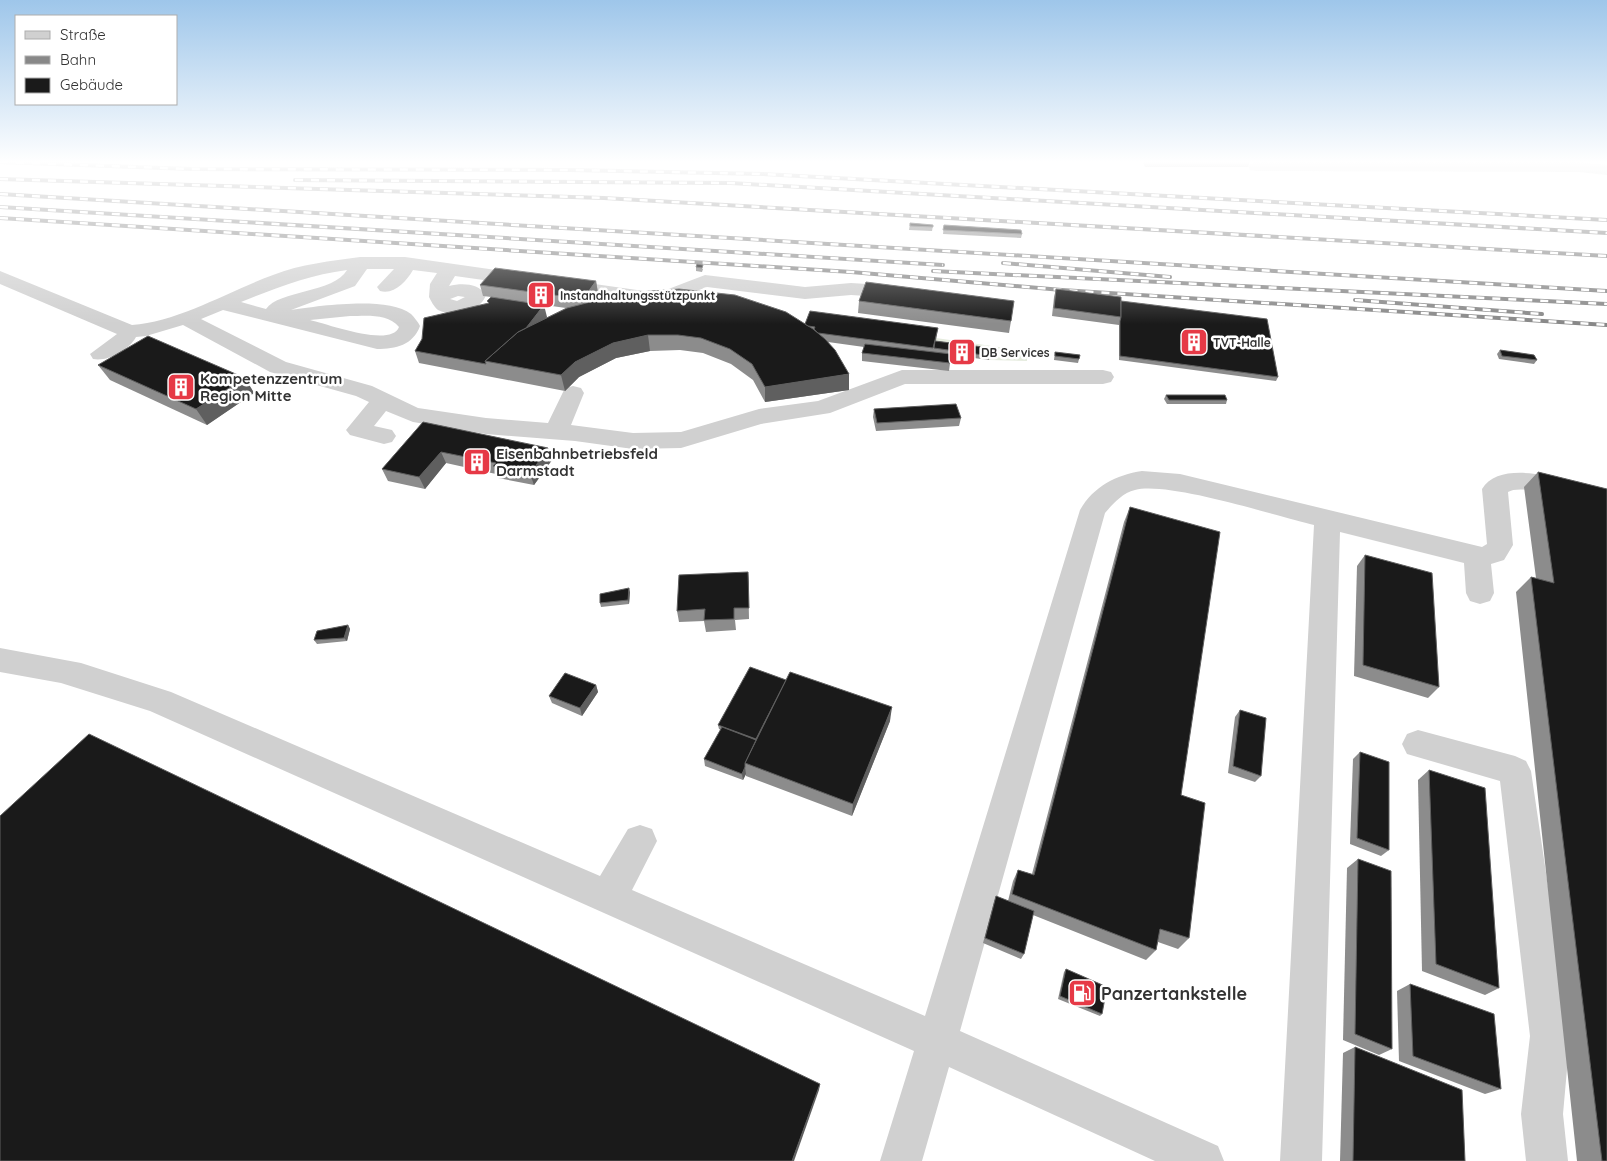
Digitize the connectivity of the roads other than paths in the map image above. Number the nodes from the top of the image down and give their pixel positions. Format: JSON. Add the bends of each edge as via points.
{"nodes":[{"id":1,"x":360,"y":263,"type":"junction"},
{"id":2,"x":405,"y":263,"type":"junction"},
{"id":3,"x":450,"y":269,"type":"junction"},
{"id":4,"x":0,"y":277,"type":"edge"},
{"id":5,"x":387,"y":287,"type":"dead end"},
{"id":6,"x":920,"y":294,"type":"edge"},
{"id":7,"x":439,"y":297,"type":"dead end"},
{"id":8,"x":659,"y":299,"type":"junction"},
{"id":9,"x":220,"y":302,"type":"junction"},
{"id":10,"x":703,"y":304,"type":"edge"},
{"id":11,"x":274,"y":315,"type":"junction"},
{"id":12,"x":185,"y":318,"type":"junction"},
{"id":13,"x":130,"y":332,"type":"junction"},
{"id":14,"x":101,"y":354,"type":"dead end"},
{"id":15,"x":1103,"y":377,"type":"dead end"},
{"id":16,"x":573,"y":393,"type":"dead end"},
{"id":17,"x":383,"y":400,"type":"junction"},
{"id":18,"x":555,"y":431,"type":"junction"},
{"id":19,"x":384,"y":436,"type":"dead end"},
{"id":20,"x":1607,"y":500,"type":"edge"},
{"id":21,"x":1327,"y":519,"type":"junction"},
{"id":22,"x":1477,"y":556,"type":"junction"},
{"id":23,"x":1480,"y":593,"type":"dead end"},
{"id":24,"x":0,"y":660,"type":"edge"},
{"id":25,"x":1418,"y":744,"type":"dead end"},
{"id":26,"x":640,"y":841,"type":"dead end"},
{"id":27,"x":608,"y":897,"type":"junction"},
{"id":28,"x":938,"y":1041,"type":"junction"},
{"id":29,"x":901,"y":1161,"type":"edge"},
{"id":30,"x":1203,"y":1161,"type":"edge"},
{"id":31,"x":1301,"y":1161,"type":"edge"},
{"id":32,"x":1547,"y":1161,"type":"edge"}],
"edges":[{"from":1,"to":2,"type":"lane"},
{"from":1,"to":9,"type":"lane","via":[[298,273]]},
{"from":1,"to":11,"type":"lane","via":[[354,277],[343,285],[288,302]]},
{"from":2,"to":3,"type":"lane"},
{"from":2,"to":5,"type":"lane"},
{"from":3,"to":7,"type":"lane","via":[[442,281]]},
{"from":3,"to":8,"type":"lane"},
{"from":4,"to":13,"type":"lane"},
{"from":6,"to":8,"type":"lane","via":[[851,290],[805,293],[711,281],[695,283]]},
{"from":8,"to":10,"type":"lane"},
{"from":9,"to":11,"type":"lane"},
{"from":9,"to":12,"type":"lane"},
{"from":11,"to":11,"type":"lane","via":[[377,343],[397,341],[410,326],[401,317],[363,308]]},
{"from":12,"to":13,"type":"lane"},
{"from":12,"to":17,"type":"lane","via":[[278,367],[358,389]]},
{"from":13,"to":14,"type":"lane","via":[[124,340]]},
{"from":15,"to":18,"type":"lane","via":[[902,377],[822,408],[759,417],[696,437],[664,442],[634,442]]},
{"from":16,"to":18,"type":"lane"},
{"from":17,"to":18,"type":"lane","via":[[426,418],[509,429]]},
{"from":17,"to":19,"type":"lane","via":[[358,430]]},
{"from":20,"to":22,"type":"lane","via":[[1527,481],[1507,481],[1495,489],[1500,545],[1489,557]]},
{"from":21,"to":22,"type":"lane"},
{"from":21,"to":28,"type":"lane","via":[[1166,480],[1139,480],[1117,485],[1093,510]]},
{"from":21,"to":31,"type":"lane"},
{"from":22,"to":23,"type":"lane"},
{"from":24,"to":27,"type":"lane","via":[[81,675],[160,701]]},
{"from":25,"to":32,"type":"lane","via":[[1515,771],[1550,1036],[1542,1114]]},
{"from":26,"to":27,"type":"lane"},
{"from":27,"to":28,"type":"lane"},
{"from":28,"to":29,"type":"lane"},
{"from":28,"to":30,"type":"lane"}]}
